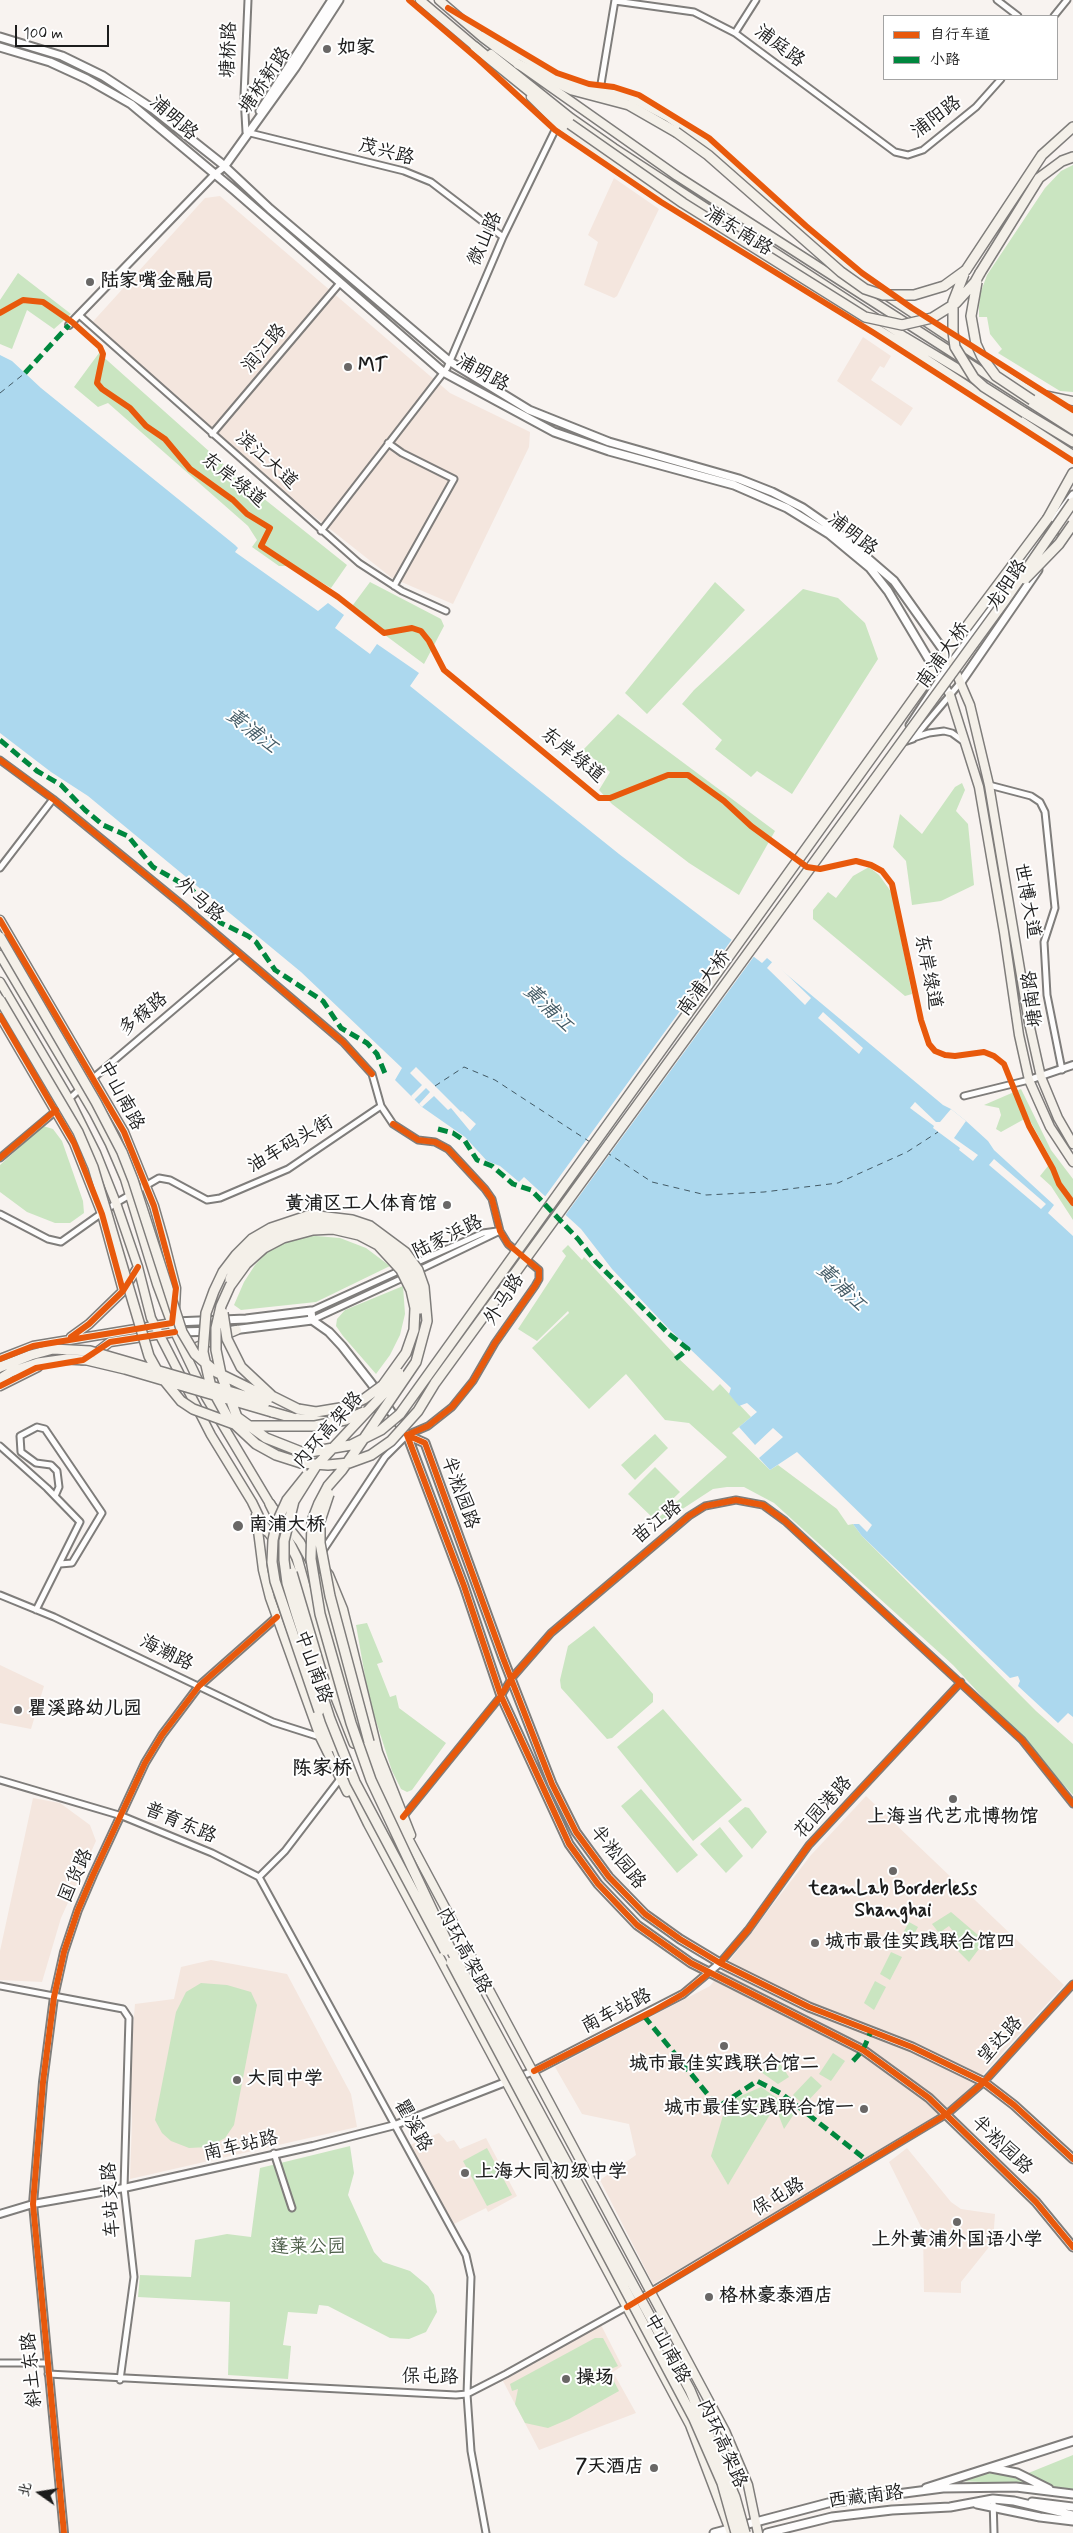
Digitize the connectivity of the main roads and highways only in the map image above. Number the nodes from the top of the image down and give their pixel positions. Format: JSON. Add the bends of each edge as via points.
{"nodes":[{"id":1,"x":332,"y":0,"type":"edge"},
{"id":2,"x":339,"y":0,"type":"edge"},
{"id":3,"x":420,"y":0,"type":"edge"},
{"id":4,"x":439,"y":0,"type":"edge"},
{"id":5,"x":466,"y":24,"type":"junction"},
{"id":6,"x":0,"y":37,"type":"edge"},
{"id":7,"x":0,"y":47,"type":"edge"},
{"id":8,"x":475,"y":47,"type":"junction"},
{"id":9,"x":518,"y":64,"type":"junction"},
{"id":10,"x":1073,"y":127,"type":"edge"},
{"id":11,"x":248,"y":133,"type":"junction"},
{"id":12,"x":1073,"y":157,"type":"edge"},
{"id":13,"x":222,"y":165,"type":"junction"},
{"id":14,"x":966,"y":270,"type":"junction"},
{"id":15,"x":980,"y":272,"type":"junction"},
{"id":16,"x":870,"y":299,"type":"junction"},
{"id":17,"x":909,"y":312,"type":"junction"},
{"id":18,"x":915,"y":329,"type":"junction"},
{"id":19,"x":935,"y":329,"type":"junction"},
{"id":20,"x":905,"y":337,"type":"junction"},
{"id":21,"x":901,"y":345,"type":"junction"},
{"id":22,"x":446,"y":367,"type":"junction"},
{"id":23,"x":1024,"y":387,"type":"junction"},
{"id":24,"x":1073,"y":401,"type":"edge"},
{"id":25,"x":1073,"y":417,"type":"edge"},
{"id":26,"x":1073,"y":426,"type":"edge"},
{"id":27,"x":1073,"y":430,"type":"edge"},
{"id":28,"x":1073,"y":437,"type":"edge"},
{"id":29,"x":1073,"y":442,"type":"edge"},
{"id":30,"x":1073,"y":455,"type":"edge"},
{"id":31,"x":1073,"y":473,"type":"edge"},
{"id":32,"x":1073,"y":486,"type":"edge"},
{"id":33,"x":1073,"y":496,"type":"edge"},
{"id":34,"x":1073,"y":502,"type":"edge"},
{"id":35,"x":1064,"y":508,"type":"junction"},
{"id":36,"x":1048,"y":518,"type":"junction"},
{"id":37,"x":1073,"y":524,"type":"edge"},
{"id":38,"x":1006,"y":599,"type":"junction"},
{"id":39,"x":951,"y":661,"type":"junction"},
{"id":40,"x":961,"y":682,"type":"junction"},
{"id":41,"x":950,"y":694,"type":"joint"},
{"id":42,"x":0,"y":920,"type":"edge"},
{"id":43,"x":0,"y":937,"type":"edge"},
{"id":44,"x":0,"y":955,"type":"edge"},
{"id":45,"x":0,"y":982,"type":"edge"},
{"id":46,"x":0,"y":1000,"type":"edge"},
{"id":47,"x":0,"y":1016,"type":"edge"},
{"id":48,"x":1073,"y":1144,"type":"edge"},
{"id":49,"x":1073,"y":1162,"type":"edge"},
{"id":50,"x":138,"y":1267,"type":"junction"},
{"id":51,"x":123,"y":1291,"type":"junction"},
{"id":52,"x":312,"y":1320,"type":"junction"},
{"id":53,"x":172,"y":1323,"type":"junction"},
{"id":54,"x":154,"y":1324,"type":"junction"},
{"id":55,"x":237,"y":1330,"type":"junction"},
{"id":56,"x":175,"y":1332,"type":"junction"},
{"id":57,"x":160,"y":1334,"type":"junction"},
{"id":58,"x":68,"y":1339,"type":"junction"},
{"id":59,"x":192,"y":1349,"type":"junction"},
{"id":60,"x":0,"y":1360,"type":"edge"},
{"id":61,"x":0,"y":1367,"type":"edge"},
{"id":62,"x":198,"y":1379,"type":"junction"},
{"id":63,"x":0,"y":1380,"type":"edge"},
{"id":64,"x":404,"y":1381,"type":"junction"},
{"id":65,"x":0,"y":1386,"type":"edge"},
{"id":66,"x":390,"y":1387,"type":"joint"},
{"id":67,"x":298,"y":1409,"type":"junction"},
{"id":68,"x":329,"y":1422,"type":"junction"},
{"id":69,"x":407,"y":1435,"type":"junction"},
{"id":70,"x":316,"y":1466,"type":"junction"},
{"id":71,"x":342,"y":1470,"type":"junction"},
{"id":72,"x":252,"y":1502,"type":"junction"},
{"id":73,"x":270,"y":1504,"type":"junction"},
{"id":74,"x":264,"y":1526,"type":"junction"},
{"id":75,"x":300,"y":1542,"type":"junction"},
{"id":76,"x":310,"y":1551,"type":"junction"},
{"id":77,"x":317,"y":1559,"type":"junction"},
{"id":78,"x":325,"y":1602,"type":"junction"},
{"id":79,"x":320,"y":1614,"type":"joint"},
{"id":80,"x":330,"y":1747,"type":"joint"},
{"id":81,"x":362,"y":1759,"type":"junction"},
{"id":82,"x":349,"y":1768,"type":"junction"},
{"id":83,"x":349,"y":1785,"type":"junction"},
{"id":84,"x":400,"y":1816,"type":"junction"},
{"id":85,"x":372,"y":1832,"type":"junction"},
{"id":86,"x":1073,"y":2158,"type":"edge"},
{"id":87,"x":1073,"y":2247,"type":"edge"},
{"id":88,"x":1073,"y":2441,"type":"edge"},
{"id":89,"x":988,"y":2468,"type":"junction"},
{"id":90,"x":1053,"y":2491,"type":"junction"},
{"id":91,"x":907,"y":2494,"type":"junction"},
{"id":92,"x":1073,"y":2494,"type":"edge"},
{"id":93,"x":1014,"y":2501,"type":"junction"},
{"id":94,"x":993,"y":2503,"type":"junction"},
{"id":95,"x":1073,"y":2507,"type":"edge"},
{"id":96,"x":1073,"y":2515,"type":"edge"},
{"id":97,"x":1073,"y":2521,"type":"edge"},
{"id":98,"x":755,"y":2523,"type":"junction"},
{"id":99,"x":733,"y":2532,"type":"edge"},
{"id":100,"x":714,"y":2533,"type":"edge"},
{"id":101,"x":745,"y":2533,"type":"edge"},
{"id":102,"x":758,"y":2533,"type":"edge"},
{"id":103,"x":767,"y":2533,"type":"edge"}],
"edges":[{"from":1,"to":11,"type":"main road","name":"塘桥新路"},
{"from":2,"to":11,"type":"main road","name":"塘桥新路"},
{"from":3,"to":8,"type":"main road","name":"浦东南路"},
{"from":4,"to":5,"type":"main road","name":"浦东南路"},
{"from":5,"to":9,"type":"main road","name":"浦东南路"},
{"from":5,"to":17,"type":"main road","name":"浦东南路","via":[[554,77],[640,101],[687,130],[722,156],[843,264]]},
{"from":6,"to":13,"type":"main road","name":"浦明路","via":[[62,56],[103,76],[153,109]]},
{"from":7,"to":22,"type":"main road","name":"浦明路","via":[[50,62],[131,104],[340,283]]},
{"from":8,"to":15,"type":"highway","bridge":true,"via":[[570,124],[683,203],[865,318],[902,325],[932,318],[956,303]]},
{"from":8,"to":20,"type":"main road","name":"浦东南路","via":[[492,55],[614,148]]},
{"from":8,"to":21,"type":"main road","name":"浦东南路","via":[[558,124],[662,197]]},
{"from":9,"to":14,"type":"highway","bridge":true,"via":[[572,90],[628,105],[676,132],[865,289],[884,295],[914,295],[944,286]]},
{"from":9,"to":16,"type":"main road","name":"浦东南路","via":[[677,176]]},
{"from":10,"to":14,"type":"highway","via":[[1042,155]]},
{"from":11,"to":13,"type":"main road","name":"塘桥新路"},
{"from":12,"to":15,"type":"highway","via":[[1039,178]]},
{"from":13,"to":22,"type":"main road","name":"浦明路"},
{"from":14,"to":29,"type":"highway","bridge":true,"via":[[955,294],[952,316],[955,347],[967,369],[984,387]]},
{"from":15,"to":26,"type":"highway","bridge":true,"via":[[971,316],[976,344],[989,369],[1016,391]]},
{"from":16,"to":17,"type":"main road","name":"浦东南路"},
{"from":16,"to":18,"type":"main road","name":"浦东南路"},
{"from":17,"to":19,"type":"main road","name":"浦东南路"},
{"from":18,"to":19,"type":"main road"},
{"from":18,"to":20,"type":"main road"},
{"from":18,"to":27,"type":"main road","name":"浦东南路"},
{"from":19,"to":23,"type":"main road","name":"浦东南路"},
{"from":20,"to":21,"type":"main road"},
{"from":20,"to":28,"type":"main road","name":"浦东南路"},
{"from":21,"to":30,"type":"main road","name":"浦东南路"},
{"from":22,"to":39,"type":"main road","name":"浦明路","via":[[566,427],[739,479],[803,508],[836,531],[894,581]]},
{"from":22,"to":41,"type":"main road","name":"浦明路","via":[[554,432],[734,485],[787,508],[829,534],[870,568],[898,606]]},
{"from":23,"to":24,"type":"main road","via":[[1052,398]]},
{"from":23,"to":25,"type":"main road","name":"浦东南路"},
{"from":31,"to":36,"type":"highway"},
{"from":32,"to":36,"type":"highway","name":"南浦大桥"},
{"from":33,"to":35,"type":"main road","name":"龙阳路"},
{"from":34,"to":38,"type":"highway","name":"南浦大桥","bridge":true},
{"from":35,"to":39,"type":"main road","name":"龙阳路"},
{"from":35,"to":40,"type":"main road","name":"龙阳路","via":[[1044,562]]},
{"from":36,"to":67,"type":"highway","name":"南浦大桥","bridge":true,"via":[[938,664],[400,1414],[381,1430],[351,1445],[304,1453],[266,1438],[237,1418],[221,1374],[216,1328],[230,1286],[246,1264],[264,1248],[283,1238],[313,1230],[334,1229],[359,1235],[378,1245],[401,1270],[411,1290],[415,1308],[414,1330],[406,1353],[383,1385],[346,1407],[316,1412]]},
{"from":37,"to":38,"type":"highway","bridge":true,"via":[[1059,544]]},
{"from":38,"to":64,"type":"highway","name":"南浦大桥","bridge":true,"via":[[435,1383],[418,1411],[391,1441],[371,1455],[349,1463],[328,1465],[301,1463],[276,1454],[242,1432],[218,1403],[205,1370],[206,1313],[223,1272],[252,1239],[289,1220],[310,1215],[333,1216],[370,1226],[405,1252],[418,1270],[424,1287],[427,1321],[423,1341],[416,1362]]},
{"from":39,"to":40,"type":"main road","name":"世博大道"},
{"from":40,"to":48,"type":"main road","name":"世博大道","via":[[970,705],[988,785],[1041,1077]]},
{"from":41,"to":49,"type":"main road","name":"世博大道","via":[[973,762],[1029,1080],[1050,1127]]},
{"from":42,"to":53,"type":"main road","name":"中山南路","via":[[118,1120],[146,1186],[164,1241],[176,1288]]},
{"from":43,"to":67,"type":"highway","bridge":true,"via":[[122,1152],[182,1332],[195,1354],[216,1372],[267,1398]]},
{"from":44,"to":53,"type":"main road","name":"中山南路","via":[[110,1144],[130,1194]]},
{"from":45,"to":50,"type":"main road","name":"中山南路","via":[[69,1099],[96,1152]]},
{"from":46,"to":68,"type":"highway","bridge":true,"via":[[78,1132],[94,1167],[149,1356],[168,1387],[194,1409],[226,1422],[266,1427],[315,1426]]},
{"from":47,"to":51,"type":"main road","via":[[74,1143],[102,1214]]},
{"from":50,"to":51,"type":"main road"},
{"from":50,"to":54,"type":"main road","name":"中山南路"},
{"from":51,"to":58,"type":"main road","via":[[89,1324]]},
{"from":52,"to":53,"type":"main road","name":"陆家浜路","via":[[311,1311]]},
{"from":52,"to":55,"type":"main road","name":"陆家浜路"},
{"from":52,"to":69,"type":"main road","name":"半淞园路","via":[[342,1346]]},
{"from":53,"to":54,"type":"main road","name":"陆家浜路"},
{"from":53,"to":56,"type":"main road","name":"中山南路"},
{"from":54,"to":57,"type":"main road","name":"中山南路"},
{"from":54,"to":58,"type":"main road","name":"陆家浜路"},
{"from":55,"to":56,"type":"main road","name":"陆家浜路"},
{"from":55,"to":59,"type":"main road"},
{"from":56,"to":57,"type":"main road","name":"陆家浜路"},
{"from":56,"to":59,"type":"main road"},
{"from":56,"to":62,"type":"main road","name":"中山南路"},
{"from":57,"to":65,"type":"main road","name":"陆家浜路","via":[[110,1342],[83,1360],[36,1368]]},
{"from":57,"to":72,"type":"main road","name":"中山南路","via":[[211,1436]]},
{"from":58,"to":60,"type":"main road","name":"陆家浜路","via":[[33,1346]]},
{"from":59,"to":62,"type":"main road","via":[[198,1361]]},
{"from":61,"to":67,"type":"highway","bridge":true,"via":[[53,1349],[90,1351]]},
{"from":62,"to":73,"type":"main road","name":"中山南路"},
{"from":63,"to":68,"type":"highway","bridge":true,"via":[[11,1372],[38,1363],[87,1360],[272,1412]]},
{"from":64,"to":68,"type":"highway","bridge":true,"via":[[365,1412]]},
{"from":64,"to":71,"type":"highway","name":"南浦大桥","bridge":true},
{"from":66,"to":67,"type":"highway","name":"南浦大桥","bridge":true,"via":[[411,1356],[419,1330],[421,1303],[416,1283],[402,1258],[366,1232],[326,1222],[302,1225],[279,1232],[253,1248],[237,1264],[224,1290],[222,1319],[233,1354],[241,1367],[272,1396]]},
{"from":66,"to":70,"type":"highway","name":"内环高架路","bridge":true},
{"from":69,"to":86,"type":"main road","name":"半淞园路","via":[[425,1443],[552,1784],[576,1832],[596,1862],[645,1914],[680,1939],[720,1963],[809,2007],[912,2047],[984,2082]]},
{"from":69,"to":87,"type":"main road","name":"半淞园路","via":[[501,1696],[569,1844],[598,1884],[637,1925],[684,1958],[863,2050],[929,2098],[1036,2202]]},
{"from":70,"to":80,"type":"highway","bridge":true,"via":[[299,1482],[287,1500],[277,1522],[272,1562],[275,1581]]},
{"from":70,"to":82,"type":"highway","name":"内环高架路","bridge":true,"via":[[294,1501],[284,1541],[286,1583]]},
{"from":71,"to":76,"type":"highway","name":"南浦大桥","bridge":true,"via":[[318,1503],[312,1521]]},
{"from":71,"to":84,"type":"highway","bridge":true,"via":[[323,1508],[320,1543],[332,1604],[369,1742]]},
{"from":72,"to":74,"type":"main road","name":"中山南路"},
{"from":72,"to":85,"type":"main road","name":"中山南路","via":[[263,1570],[320,1737],[363,1824]]},
{"from":73,"to":75,"type":"main road","name":"中山南路"},
{"from":73,"to":81,"type":"highway","bridge":true,"via":[[300,1567],[335,1695]]},
{"from":74,"to":82,"type":"highway","bridge":true,"via":[[282,1550],[292,1573]]},
{"from":74,"to":83,"type":"main road","name":"中山南路"},
{"from":75,"to":76,"type":"main road","name":"中山南路"},
{"from":75,"to":78,"type":"main road","name":"中山南路","via":[[314,1568]]},
{"from":76,"to":77,"type":"main road","name":"中山南路"},
{"from":76,"to":79,"type":"highway","name":"南浦大桥","bridge":true},
{"from":77,"to":78,"type":"main road"},
{"from":77,"to":84,"type":"main road","name":"中山南路","via":[[329,1575],[344,1609],[378,1752]]},
{"from":78,"to":84,"type":"main road","name":"中山南路","via":[[361,1737],[376,1778]]},
{"from":79,"to":81,"type":"highway","name":"内环高架路","bridge":true},
{"from":80,"to":83,"type":"main road"},
{"from":81,"to":101,"type":"highway","name":"内环高架路","bridge":true,"via":[[450,1948],[690,2390],[735,2497]]},
{"from":82,"to":99,"type":"highway","name":"内环高架路","bridge":true,"via":[[694,2419],[722,2483]]},
{"from":83,"to":85,"type":"main road","name":"中山南路"},
{"from":84,"to":98,"type":"main road","name":"中山南路","via":[[418,1857],[725,2431],[748,2485]]},
{"from":85,"to":99,"type":"main road","name":"中山南路","via":[[690,2425]]},
{"from":88,"to":89,"type":"main road","name":"西藏南路"},
{"from":89,"to":90,"type":"main road","via":[[1017,2473]]},
{"from":89,"to":91,"type":"main road","name":"西藏南路"},
{"from":90,"to":91,"type":"main road","name":"西藏南路","via":[[1002,2487],[943,2488]]},
{"from":90,"to":92,"type":"main road","name":"西藏南路"},
{"from":91,"to":98,"type":"main road","name":"西藏南路","via":[[828,2503]]},
{"from":93,"to":94,"type":"main road","name":"西藏南路"},
{"from":93,"to":95,"type":"main road"},
{"from":93,"to":96,"type":"main road","name":"西藏南路"},
{"from":94,"to":97,"type":"main road","name":"西藏南路","via":[[1040,2517]]},
{"from":94,"to":103,"type":"main road","name":"西藏南路","via":[[832,2517]]},
{"from":98,"to":99,"type":"main road","name":"西藏南路"},
{"from":98,"to":102,"type":"main road","name":"中山南路"},
{"from":99,"to":100,"type":"main road","name":"西藏南路"}]}
